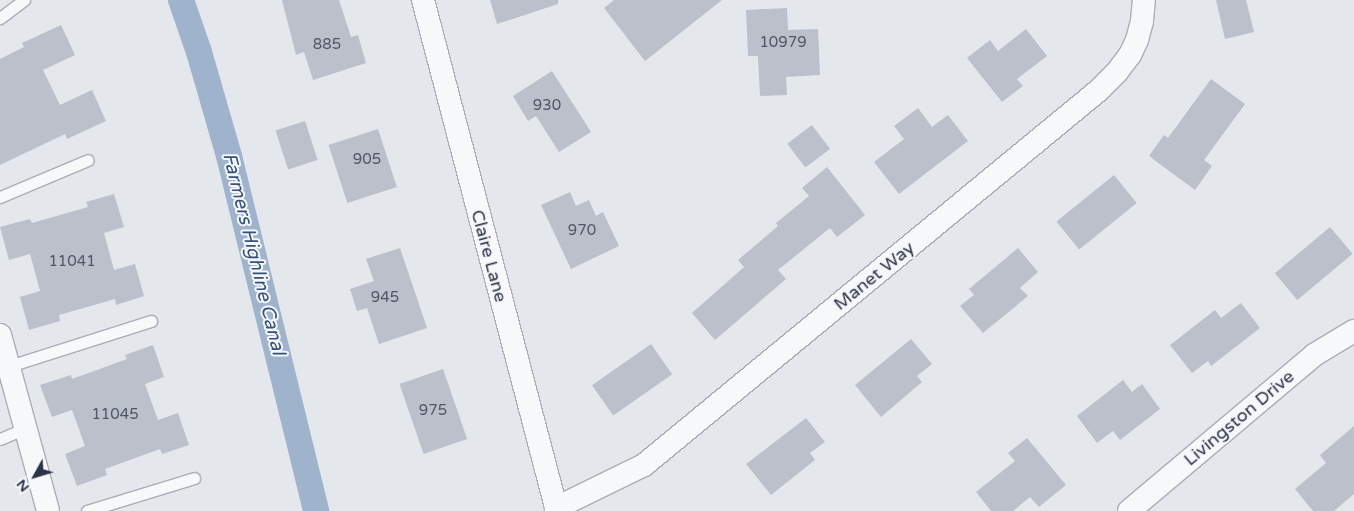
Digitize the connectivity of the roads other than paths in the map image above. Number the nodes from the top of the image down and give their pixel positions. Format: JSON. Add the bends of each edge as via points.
{"nodes":[{"id":1,"x":24,"y":0,"type":"edge"},
{"id":2,"x":423,"y":0,"type":"edge"},
{"id":3,"x":1144,"y":0,"type":"edge"},
{"id":4,"x":0,"y":18,"type":"edge"},
{"id":5,"x":88,"y":160,"type":"dead end"},
{"id":6,"x":0,"y":197,"type":"edge"},
{"id":7,"x":151,"y":321,"type":"dead end"},
{"id":8,"x":1354,"y":331,"type":"edge"},
{"id":9,"x":0,"y":334,"type":"edge"},
{"id":10,"x":9,"y":366,"type":"junction"},
{"id":11,"x":26,"y":428,"type":"junction"},
{"id":12,"x":0,"y":439,"type":"edge"},
{"id":13,"x":194,"y":478,"type":"dead end"},
{"id":14,"x":556,"y":509,"type":"edge"},
{"id":15,"x":48,"y":511,"type":"edge"},
{"id":16,"x":87,"y":511,"type":"edge"},
{"id":17,"x":1129,"y":511,"type":"edge"}],
"edges":[{"from":1,"to":4,"type":"lane"},
{"from":2,"to":14,"type":"street","name":"Claire Lane"},
{"from":3,"to":14,"type":"street","name":"Manet Way","via":[[1142,21],[1133,47],[1117,72],[1099,90],[644,465]]},
{"from":5,"to":6,"type":"lane"},
{"from":7,"to":10,"type":"lane"},
{"from":8,"to":17,"type":"street","name":"Livingston Drive","via":[[1314,355]]},
{"from":9,"to":10,"type":"street"},
{"from":10,"to":11,"type":"street"},
{"from":11,"to":12,"type":"lane"},
{"from":11,"to":15,"type":"street"},
{"from":13,"to":16,"type":"lane"}]}
